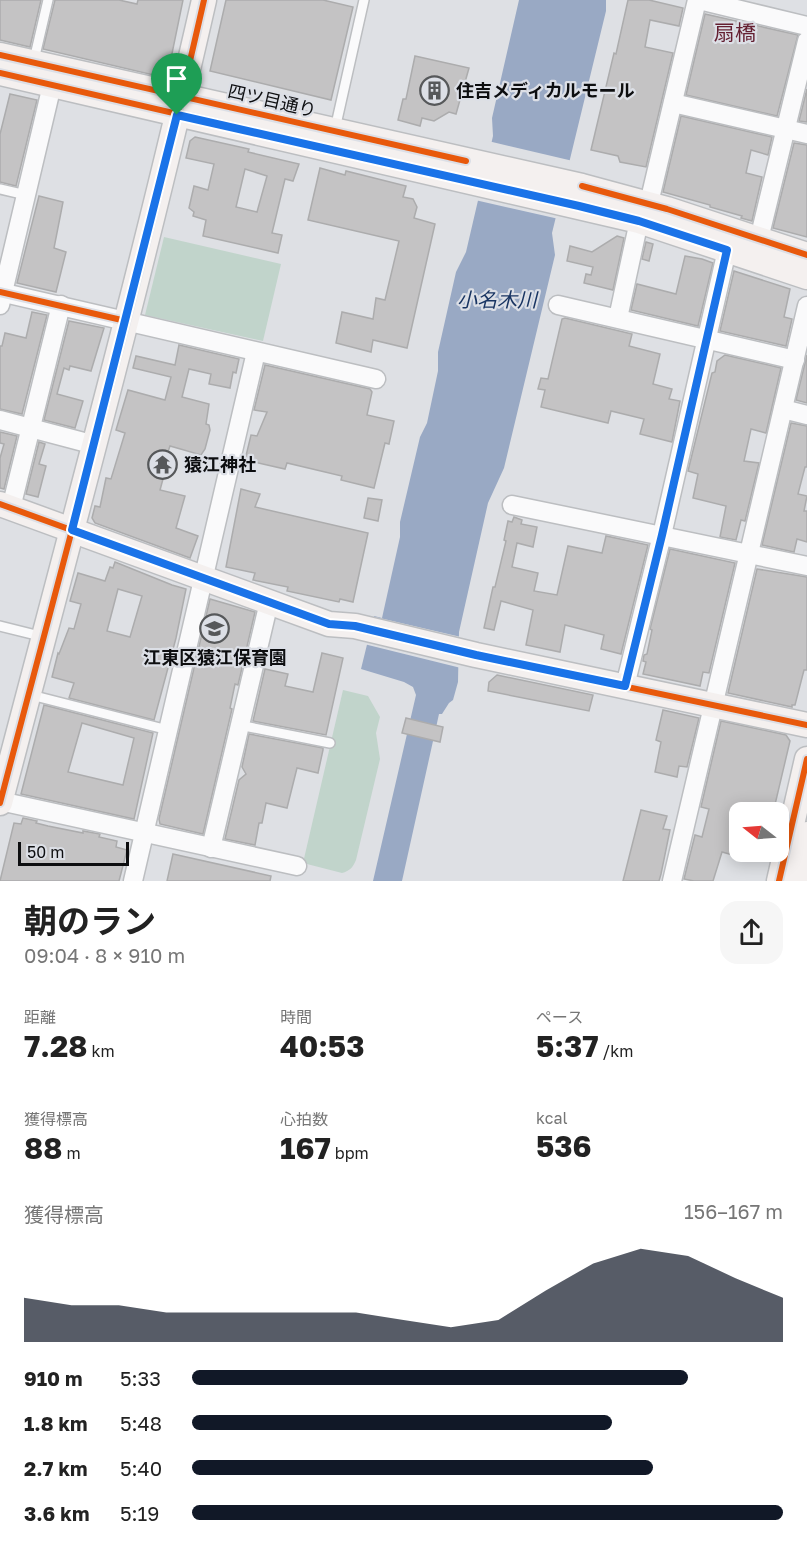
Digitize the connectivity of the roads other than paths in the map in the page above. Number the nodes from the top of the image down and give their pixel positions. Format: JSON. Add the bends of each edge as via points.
{"nodes":[{"id":1,"x":48,"y":0,"type":"edge"},
{"id":2,"x":204,"y":0,"type":"edge"},
{"id":3,"x":364,"y":0,"type":"edge"},
{"id":4,"x":698,"y":0,"type":"edge"},
{"id":5,"x":807,"y":26,"type":"edge"},
{"id":6,"x":807,"y":41,"type":"edge"},
{"id":7,"x":0,"y":55,"type":"edge"},
{"id":8,"x":34,"y":63,"type":"junction"},
{"id":9,"x":0,"y":73,"type":"edge"},
{"id":10,"x":52,"y":85,"type":"junction"},
{"id":11,"x":672,"y":103,"type":"junction"},
{"id":12,"x":179,"y":106,"type":"junction"},
{"id":13,"x":785,"y":129,"type":"junction"},
{"id":14,"x":335,"y":131,"type":"junction"},
{"id":15,"x":807,"y":134,"type":"edge"},
{"id":16,"x":464,"y":170,"type":"junction"},
{"id":17,"x":0,"y":189,"type":"edge"},
{"id":18,"x":26,"y":195,"type":"junction"},
{"id":19,"x":644,"y":212,"type":"junction"},
{"id":20,"x":759,"y":239,"type":"junction"},
{"id":21,"x":727,"y":250,"type":"junction"},
{"id":22,"x":807,"y":255,"type":"edge"},
{"id":23,"x":807,"y":277,"type":"edge"},
{"id":24,"x":1,"y":297,"type":"edge"},
{"id":25,"x":61,"y":305,"type":"junction"},
{"id":26,"x":558,"y":305,"type":"dead end"},
{"id":27,"x":807,"y":306,"type":"edge"},
{"id":28,"x":618,"y":318,"type":"junction"},
{"id":29,"x":126,"y":321,"type":"junction"},
{"id":30,"x":706,"y":339,"type":"junction"},
{"id":31,"x":256,"y":352,"type":"junction"},
{"id":32,"x":795,"y":360,"type":"junction"},
{"id":33,"x":376,"y":379,"type":"dead end"},
{"id":34,"x":783,"y":409,"type":"junction"},
{"id":35,"x":807,"y":415,"type":"edge"},
{"id":36,"x":0,"y":420,"type":"edge"},
{"id":37,"x":32,"y":427,"type":"junction"},
{"id":38,"x":94,"y":445,"type":"junction"},
{"id":39,"x":512,"y":505,"type":"dead end"},
{"id":40,"x":6,"y":506,"type":"edge"},
{"id":41,"x":72,"y":530,"type":"junction"},
{"id":42,"x":662,"y":535,"type":"junction"},
{"id":43,"x":749,"y":553,"type":"junction"},
{"id":44,"x":807,"y":566,"type":"edge"},
{"id":45,"x":202,"y":577,"type":"junction"},
{"id":46,"x":269,"y":602,"type":"junction"},
{"id":47,"x":0,"y":626,"type":"edge"},
{"id":48,"x":44,"y":637,"type":"junction"},
{"id":49,"x":625,"y":686,"type":"junction"},
{"id":50,"x":29,"y":695,"type":"junction"},
{"id":51,"x":714,"y":704,"type":"junction"},
{"id":52,"x":807,"y":724,"type":"edge"},
{"id":53,"x":239,"y":725,"type":"junction"},
{"id":54,"x":168,"y":730,"type":"junction"},
{"id":55,"x":330,"y":743,"type":"dead end"},
{"id":56,"x":807,"y":759,"type":"edge"},
{"id":57,"x":5,"y":765,"type":"edge"},
{"id":58,"x":0,"y":802,"type":"edge"},
{"id":59,"x":144,"y":833,"type":"junction"},
{"id":60,"x":806,"y":842,"type":"edge"},
{"id":61,"x":211,"y":848,"type":"junction"},
{"id":62,"x":297,"y":866,"type":"dead end"},
{"id":63,"x":133,"y":881,"type":"edge"},
{"id":64,"x":672,"y":881,"type":"edge"},
{"id":65,"x":778,"y":881,"type":"edge"},
{"id":66,"x":796,"y":881,"type":"edge"}],
"edges":[{"from":1,"to":8,"type":"lane"},
{"from":2,"to":12,"type":"main road"},
{"from":3,"to":14,"type":"lane"},
{"from":4,"to":5,"type":"street"},
{"from":4,"to":11,"type":"street"},
{"from":6,"to":13,"type":"street"},
{"from":7,"to":8,"type":"main road","name":"四ツ目通り"},
{"from":8,"to":12,"type":"main road","name":"四ツ目通り"},
{"from":9,"to":10,"type":"main road","name":"四ツ目通り"},
{"from":10,"to":12,"type":"main road","name":"四ツ目通り"},
{"from":10,"to":18,"type":"street"},
{"from":11,"to":13,"type":"street"},
{"from":11,"to":19,"type":"street"},
{"from":12,"to":14,"type":"main road","name":"四ツ目通り"},
{"from":12,"to":16,"type":"main road","name":"四ツ目通り"},
{"from":12,"to":29,"type":"main road"},
{"from":13,"to":15,"type":"street"},
{"from":13,"to":20,"type":"street"},
{"from":14,"to":16,"type":"main road","name":"四ツ目通り"},
{"from":16,"to":19,"type":"main road","name":"四ツ目通り"},
{"from":17,"to":18,"type":"lane"},
{"from":18,"to":24,"type":"street"},
{"from":19,"to":20,"type":"main road","name":"四ツ目通り"},
{"from":19,"to":21,"type":"main road","name":"四ツ目通り"},
{"from":19,"to":28,"type":"street"},
{"from":20,"to":22,"type":"main road","name":"四ツ目通り"},
{"from":21,"to":23,"type":"main road","name":"四ツ目通り"},
{"from":21,"to":30,"type":"street"},
{"from":24,"to":25,"type":"street"},
{"from":25,"to":29,"type":"street"},
{"from":25,"to":37,"type":"street"},
{"from":26,"to":28,"type":"street"},
{"from":27,"to":32,"type":"street"},
{"from":28,"to":30,"type":"street"},
{"from":29,"to":31,"type":"street"},
{"from":29,"to":38,"type":"main road"},
{"from":30,"to":32,"type":"street"},
{"from":30,"to":42,"type":"street"},
{"from":31,"to":33,"type":"street"},
{"from":31,"to":45,"type":"street"},
{"from":32,"to":34,"type":"street"},
{"from":34,"to":35,"type":"street"},
{"from":34,"to":43,"type":"street"},
{"from":36,"to":37,"type":"street"},
{"from":37,"to":38,"type":"street"},
{"from":37,"to":40,"type":"street"},
{"from":38,"to":41,"type":"main road"},
{"from":39,"to":42,"type":"street"},
{"from":40,"to":41,"type":"main road"},
{"from":41,"to":45,"type":"main road"},
{"from":41,"to":48,"type":"main road"},
{"from":42,"to":43,"type":"street"},
{"from":42,"to":49,"type":"street"},
{"from":43,"to":44,"type":"street"},
{"from":43,"to":51,"type":"street"},
{"from":45,"to":46,"type":"main road"},
{"from":45,"to":54,"type":"street"},
{"from":46,"to":49,"type":"main road","via":[[329,624],[355,626]]},
{"from":46,"to":53,"type":"street"},
{"from":47,"to":48,"type":"lane"},
{"from":48,"to":50,"type":"main road"},
{"from":49,"to":51,"type":"main road"},
{"from":50,"to":54,"type":"lane"},
{"from":50,"to":57,"type":"main road"},
{"from":51,"to":52,"type":"main road"},
{"from":51,"to":64,"type":"street"},
{"from":53,"to":55,"type":"lane"},
{"from":53,"to":61,"type":"street"},
{"from":54,"to":59,"type":"street"},
{"from":56,"to":65,"type":"main road"},
{"from":57,"to":58,"type":"main road"},
{"from":58,"to":59,"type":"street"},
{"from":59,"to":61,"type":"street"},
{"from":59,"to":63,"type":"street"},
{"from":60,"to":66,"type":"main road"},
{"from":61,"to":62,"type":"street"}]}
